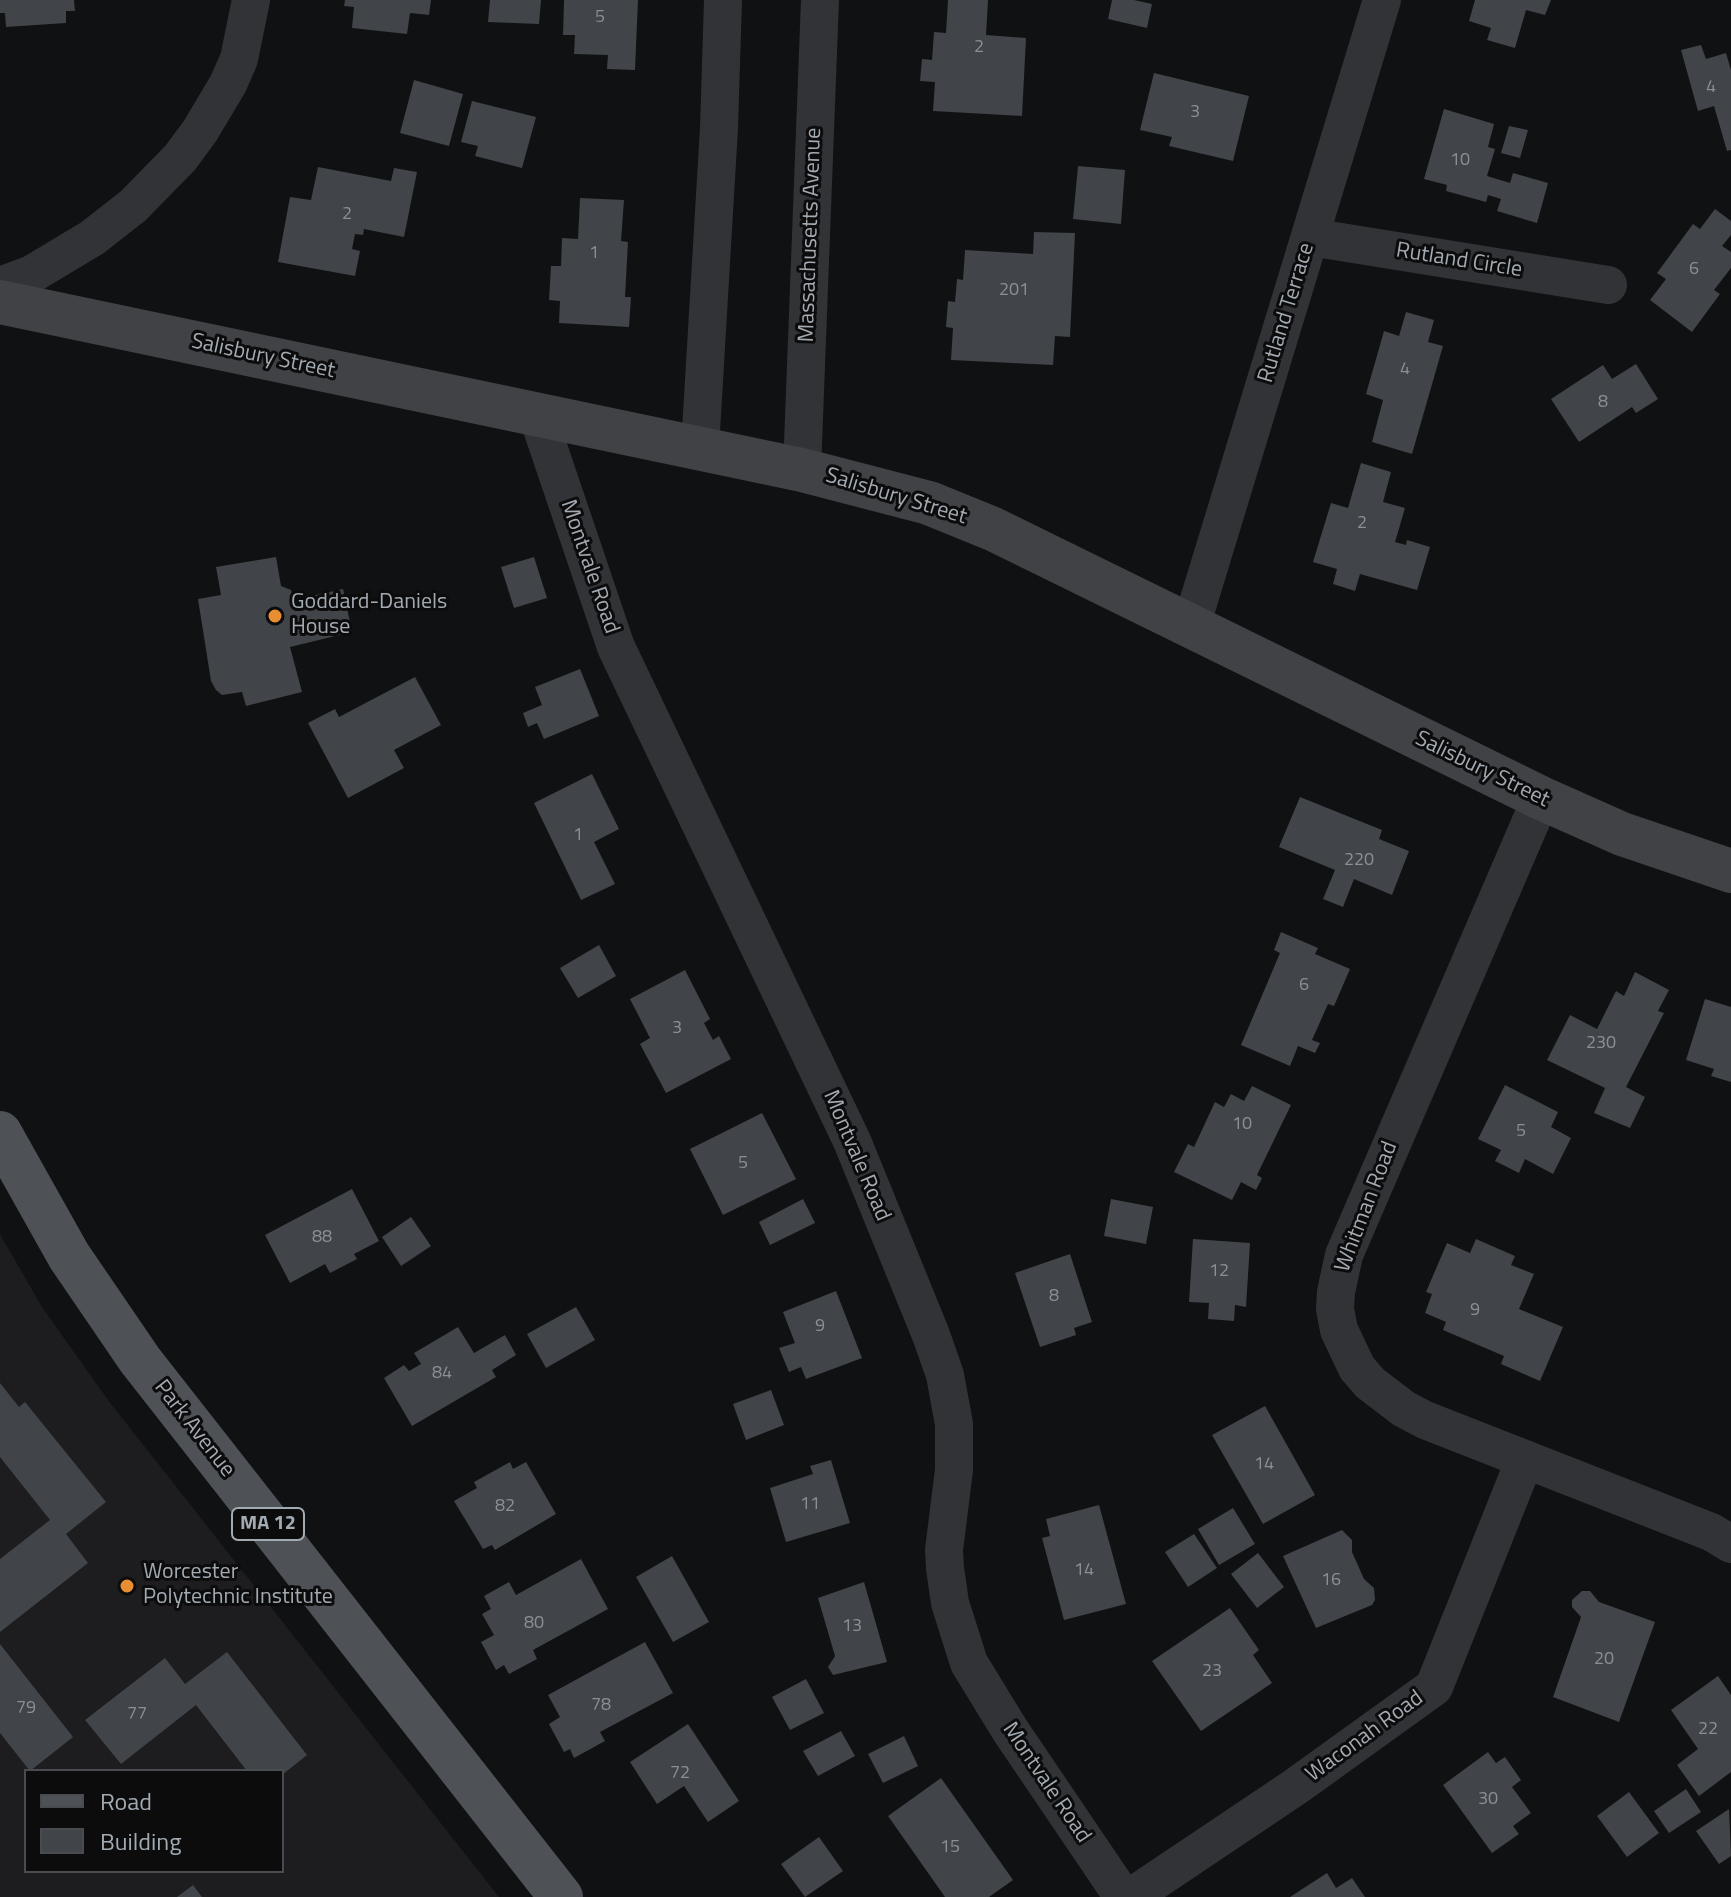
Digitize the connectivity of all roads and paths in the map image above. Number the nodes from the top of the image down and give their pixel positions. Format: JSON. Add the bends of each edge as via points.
{"nodes":[{"id":1,"x":251,"y":0,"type":"edge"},
{"id":2,"x":723,"y":0,"type":"edge"},
{"id":3,"x":820,"y":0,"type":"edge"},
{"id":4,"x":1382,"y":0,"type":"edge"},
{"id":5,"x":1310,"y":237,"type":"junction"},
{"id":6,"x":1608,"y":285,"type":"dead end"},
{"id":7,"x":0,"y":286,"type":"edge"},
{"id":8,"x":0,"y":302,"type":"edge"},
{"id":9,"x":537,"y":414,"type":"junction"},
{"id":10,"x":700,"y":448,"type":"junction"},
{"id":11,"x":802,"y":470,"type":"junction"},
{"id":12,"x":1191,"y":626,"type":"junction"},
{"id":13,"x":1541,"y":798,"type":"junction"},
{"id":14,"x":1731,"y":871,"type":"edge"},
{"id":15,"x":2,"y":1141,"type":"edge"},
{"id":16,"x":1525,"y":1459,"type":"junction"},
{"id":17,"x":1731,"y":1544,"type":"edge"},
{"id":18,"x":561,"y":1897,"type":"edge"},
{"id":19,"x":1123,"y":1897,"type":"edge"},
{"id":20,"x":1131,"y":1897,"type":"edge"}],
"edges":[{"from":1,"to":7,"type":"street","via":[[239,59],[228,84],[180,158],[92,238],[32,274]]},
{"from":2,"to":10,"type":"street"},
{"from":3,"to":11,"type":"street","name":"Massachusetts Avenue"},
{"from":4,"to":5,"type":"street","name":"Rutland Terrace"},
{"from":5,"to":6,"type":"street","name":"Rutland Circle"},
{"from":5,"to":12,"type":"street","name":"Rutland Terrace"},
{"from":8,"to":9,"type":"main road","name":"Salisbury Street"},
{"from":9,"to":10,"type":"main road","name":"Salisbury Street"},
{"from":9,"to":19,"type":"street","name":"Montvale Road","via":[[616,647],[852,1141],[945,1375],[954,1424],[945,1568],[969,1663]]},
{"from":10,"to":11,"type":"main road","name":"Salisbury Street"},
{"from":11,"to":12,"type":"main road","name":"Salisbury Street","via":[[929,503]]},
{"from":12,"to":13,"type":"main road","name":"Salisbury Street"},
{"from":13,"to":14,"type":"main road","name":"Salisbury Street","via":[[1622,834]]},
{"from":13,"to":16,"type":"street","name":"Whitman Road","via":[[1344,1255],[1335,1309],[1346,1350],[1363,1376],[1387,1397],[1425,1420]]},
{"from":15,"to":18,"type":"main road","name":"Park Avenue","number":"MA 12","via":[[69,1256],[140,1360]]},
{"from":16,"to":17,"type":"street","name":"Whitman Road"},
{"from":16,"to":20,"type":"street","name":"Waconah Road","via":[[1434,1687]]}]}
